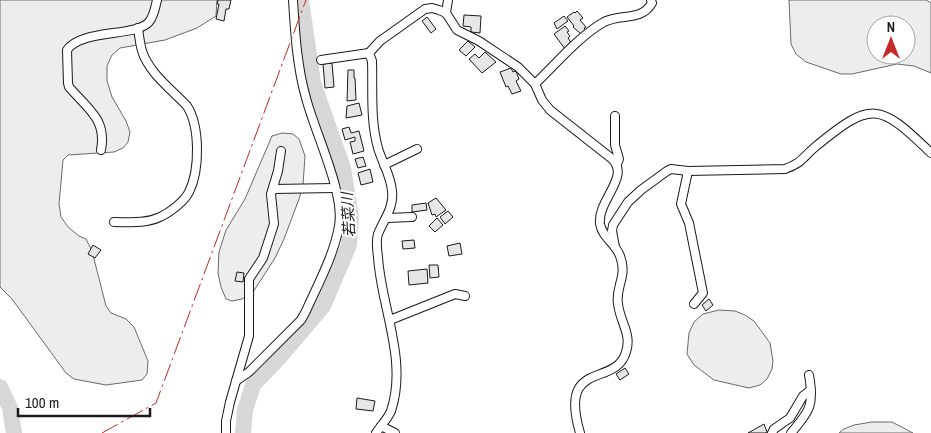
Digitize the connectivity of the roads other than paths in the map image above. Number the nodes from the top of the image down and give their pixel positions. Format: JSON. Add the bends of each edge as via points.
{"nodes":[{"id":1,"x":157,"y":0,"type":"edge"},
{"id":2,"x":293,"y":0,"type":"edge"},
{"id":3,"x":448,"y":0,"type":"edge"},
{"id":4,"x":651,"y":0,"type":"edge"},
{"id":5,"x":446,"y":14,"type":"junction"},
{"id":6,"x":138,"y":28,"type":"junction"},
{"id":7,"x":369,"y":53,"type":"junction"},
{"id":8,"x":321,"y":60,"type":"dead end"},
{"id":9,"x":535,"y":84,"type":"junction"},
{"id":10,"x":615,"y":116,"type":"dead end"},
{"id":11,"x":417,"y":149,"type":"dead end"},
{"id":12,"x":101,"y":150,"type":"dead end"},
{"id":13,"x":280,"y":152,"type":"dead end"},
{"id":14,"x":931,"y":153,"type":"edge"},
{"id":15,"x":616,"y":164,"type":"junction"},
{"id":16,"x":384,"y":165,"type":"junction"},
{"id":17,"x":688,"y":171,"type":"junction"},
{"id":18,"x":334,"y":188,"type":"junction"},
{"id":19,"x":272,"y":189,"type":"junction"},
{"id":20,"x":412,"y":216,"type":"dead end"},
{"id":21,"x":387,"y":218,"type":"junction"},
{"id":22,"x":114,"y":222,"type":"dead end"},
{"id":23,"x":615,"y":247,"type":"junction"},
{"id":24,"x":465,"y":296,"type":"dead end"},
{"id":25,"x":694,"y":304,"type":"dead end"},
{"id":26,"x":390,"y":320,"type":"junction"},
{"id":27,"x":808,"y":375,"type":"dead end"},
{"id":28,"x":236,"y":380,"type":"junction"},
{"id":29,"x":811,"y":390,"type":"junction"},
{"id":30,"x":379,"y":430,"type":"edge"},
{"id":31,"x":226,"y":433,"type":"edge"},
{"id":32,"x":395,"y":433,"type":"edge"},
{"id":33,"x":580,"y":433,"type":"edge"},
{"id":34,"x":772,"y":433,"type":"edge"},
{"id":35,"x":791,"y":433,"type":"edge"}],
"edges":[{"from":1,"to":6,"type":"street","via":[[149,22]]},
{"from":2,"to":18,"type":"street","via":[[305,96]]},
{"from":3,"to":5,"type":"street"},
{"from":4,"to":9,"type":"street","via":[[647,11],[606,21],[588,33]]},
{"from":5,"to":7,"type":"street","via":[[432,8],[425,10]]},
{"from":5,"to":9,"type":"street","via":[[458,30],[518,67]]},
{"from":6,"to":12,"type":"street","via":[[102,34],[80,41],[67,50],[68,83],[99,120]]},
{"from":6,"to":22,"type":"street","via":[[142,51],[152,70],[191,112],[198,145],[185,198],[161,217],[146,222]]},
{"from":7,"to":8,"type":"street"},
{"from":7,"to":16,"type":"street","via":[[372,60],[373,122]]},
{"from":9,"to":15,"type":"street","via":[[550,110]]},
{"from":10,"to":15,"type":"street","via":[[615,146],[619,160]]},
{"from":11,"to":16,"type":"street"},
{"from":13,"to":19,"type":"street"},
{"from":14,"to":17,"type":"street","via":[[894,120],[873,113],[843,124],[798,165],[785,169]]},
{"from":15,"to":23,"type":"street","via":[[619,174],[602,207],[600,222]]},
{"from":16,"to":21,"type":"street","via":[[392,191]]},
{"from":17,"to":23,"type":"street","via":[[667,170],[628,202],[613,225]]},
{"from":17,"to":25,"type":"street","via":[[681,204],[689,223],[703,293]]},
{"from":18,"to":19,"type":"street"},
{"from":18,"to":28,"type":"street","via":[[339,225],[306,312],[249,372]]},
{"from":19,"to":28,"type":"street","via":[[274,224],[263,258],[249,279],[249,336]]},
{"from":20,"to":21,"type":"street"},
{"from":21,"to":26,"type":"street","via":[[378,235],[378,258]]},
{"from":23,"to":33,"type":"street","via":[[624,272],[617,302],[627,332],[627,352],[618,364],[586,380],[579,389],[574,405]]},
{"from":24,"to":26,"type":"street","via":[[455,294]]},
{"from":26,"to":30,"type":"street","via":[[396,370],[395,395],[390,413]]},
{"from":27,"to":29,"type":"street"},
{"from":28,"to":31,"type":"street"},
{"from":29,"to":34,"type":"street","via":[[803,396],[790,418]]},
{"from":29,"to":35,"type":"street","via":[[810,407]]},
{"from":30,"to":32,"type":"street"}]}
